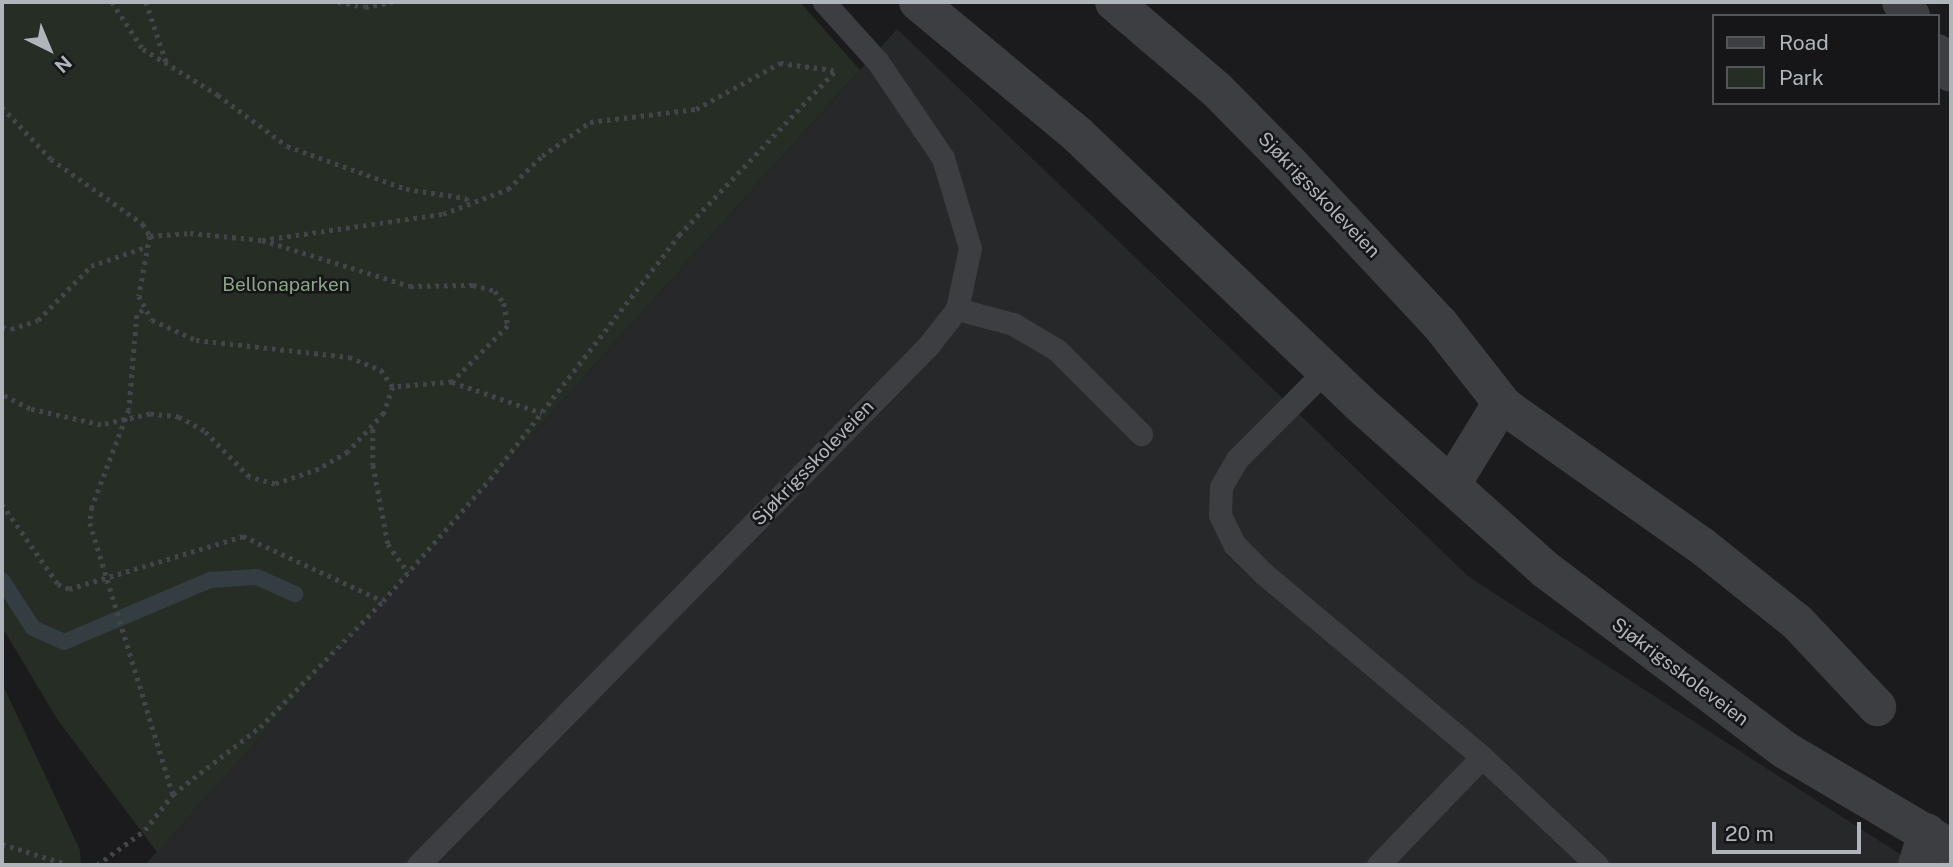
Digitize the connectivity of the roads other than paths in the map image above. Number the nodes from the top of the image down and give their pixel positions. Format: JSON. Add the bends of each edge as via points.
{"nodes":[{"id":1,"x":824,"y":2,"type":"edge"},
{"id":2,"x":918,"y":2,"type":"edge"},
{"id":3,"x":1114,"y":2,"type":"edge"},
{"id":4,"x":1939,"y":55,"type":"edge"},
{"id":5,"x":1951,"y":73,"type":"edge"},
{"id":6,"x":957,"y":309,"type":"junction"},
{"id":7,"x":1326,"y":370,"type":"junction"},
{"id":8,"x":1504,"y":406,"type":"junction"},
{"id":9,"x":1141,"y":434,"type":"dead end"},
{"id":10,"x":1452,"y":484,"type":"junction"},
{"id":11,"x":1877,"y":707,"type":"dead end"},
{"id":12,"x":1482,"y":757,"type":"junction"},
{"id":13,"x":1932,"y":849,"type":"edge"},
{"id":14,"x":418,"y":865,"type":"edge"},
{"id":15,"x":1378,"y":865,"type":"edge"},
{"id":16,"x":1597,"y":865,"type":"edge"}],
"edges":[{"from":1,"to":6,"type":"lane","name":"Sjøkrigsskoleveien","via":[[861,43],[943,158],[970,248]]},
{"from":2,"to":7,"type":"street","name":"Sjøkrigsskoleveien","via":[[1078,135]]},
{"from":3,"to":8,"type":"street","name":"Sjøkrigsskoleveien","via":[[1217,90],[1290,164],[1439,323]]},
{"from":4,"to":5,"type":"street"},
{"from":6,"to":9,"type":"lane","via":[[1013,324],[1057,350]]},
{"from":6,"to":14,"type":"lane","name":"Sjøkrigsskoleveien","via":[[928,346]]},
{"from":7,"to":10,"type":"street","name":"Sjøkrigsskoleveien"},
{"from":7,"to":12,"type":"lane","via":[[1237,459],[1221,487],[1220,516],[1234,544],[1263,573]]},
{"from":8,"to":10,"type":"street"},
{"from":8,"to":11,"type":"street","name":"Sjøkrigsskoleveien","via":[[1692,539],[1786,614]]},
{"from":10,"to":13,"type":"street","name":"Sjøkrigsskoleveien","via":[[1546,570],[1658,659]]},
{"from":12,"to":15,"type":"lane"},
{"from":12,"to":16,"type":"lane"}]}
